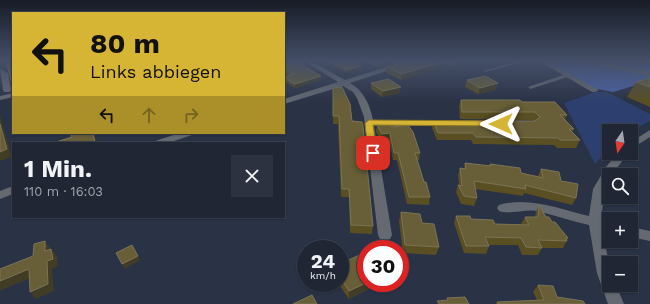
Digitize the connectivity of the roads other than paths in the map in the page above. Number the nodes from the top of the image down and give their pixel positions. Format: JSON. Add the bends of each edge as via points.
{"nodes":[{"id":1,"x":5,"y":75,"type":"edge"},
{"id":2,"x":332,"y":75,"type":"edge"},
{"id":3,"x":366,"y":75,"type":"edge"},
{"id":4,"x":569,"y":75,"type":"joint"},
{"id":5,"x":344,"y":82,"type":"junction"},
{"id":6,"x":530,"y":87,"type":"dead end"},
{"id":7,"x":595,"y":90,"type":"dead end"},
{"id":8,"x":10,"y":93,"type":"edge"},
{"id":9,"x":0,"y":98,"type":"edge"},
{"id":10,"x":285,"y":102,"type":"edge"},
{"id":11,"x":369,"y":123,"type":"junction"},
{"id":12,"x":455,"y":123,"type":"edge"},
{"id":13,"x":650,"y":133,"type":"edge"},
{"id":14,"x":186,"y":134,"type":"edge"},
{"id":15,"x":638,"y":141,"type":"edge"},
{"id":16,"x":161,"y":142,"type":"edge"},
{"id":17,"x":617,"y":160,"type":"edge"},
{"id":18,"x":12,"y":190,"type":"edge"},
{"id":19,"x":0,"y":194,"type":"edge"},
{"id":20,"x":503,"y":208,"type":"dead end"},
{"id":21,"x":594,"y":221,"type":"junction"},
{"id":22,"x":602,"y":224,"type":"edge"},
{"id":23,"x":638,"y":233,"type":"edge"},
{"id":24,"x":385,"y":235,"type":"dead end"},
{"id":25,"x":650,"y":236,"type":"edge"},
{"id":26,"x":616,"y":304,"type":"edge"}],
"edges":[{"from":1,"to":8,"type":"street"},
{"from":2,"to":5,"type":"street"},
{"from":3,"to":5,"type":"street"},
{"from":4,"to":6,"type":"lane"},
{"from":4,"to":7,"type":"street"},
{"from":5,"to":10,"type":"street"},
{"from":5,"to":11,"type":"street","via":[[361,96]]},
{"from":8,"to":9,"type":"street"},
{"from":11,"to":12,"type":"street"},
{"from":11,"to":24,"type":"street"},
{"from":13,"to":15,"type":"street"},
{"from":14,"to":16,"type":"street"},
{"from":17,"to":21,"type":"street","via":[[599,189]]},
{"from":18,"to":19,"type":"street"},
{"from":20,"to":21,"type":"street","via":[[536,207]]},
{"from":21,"to":22,"type":"street"},
{"from":21,"to":26,"type":"street","via":[[604,273]]},
{"from":23,"to":25,"type":"street"}]}
